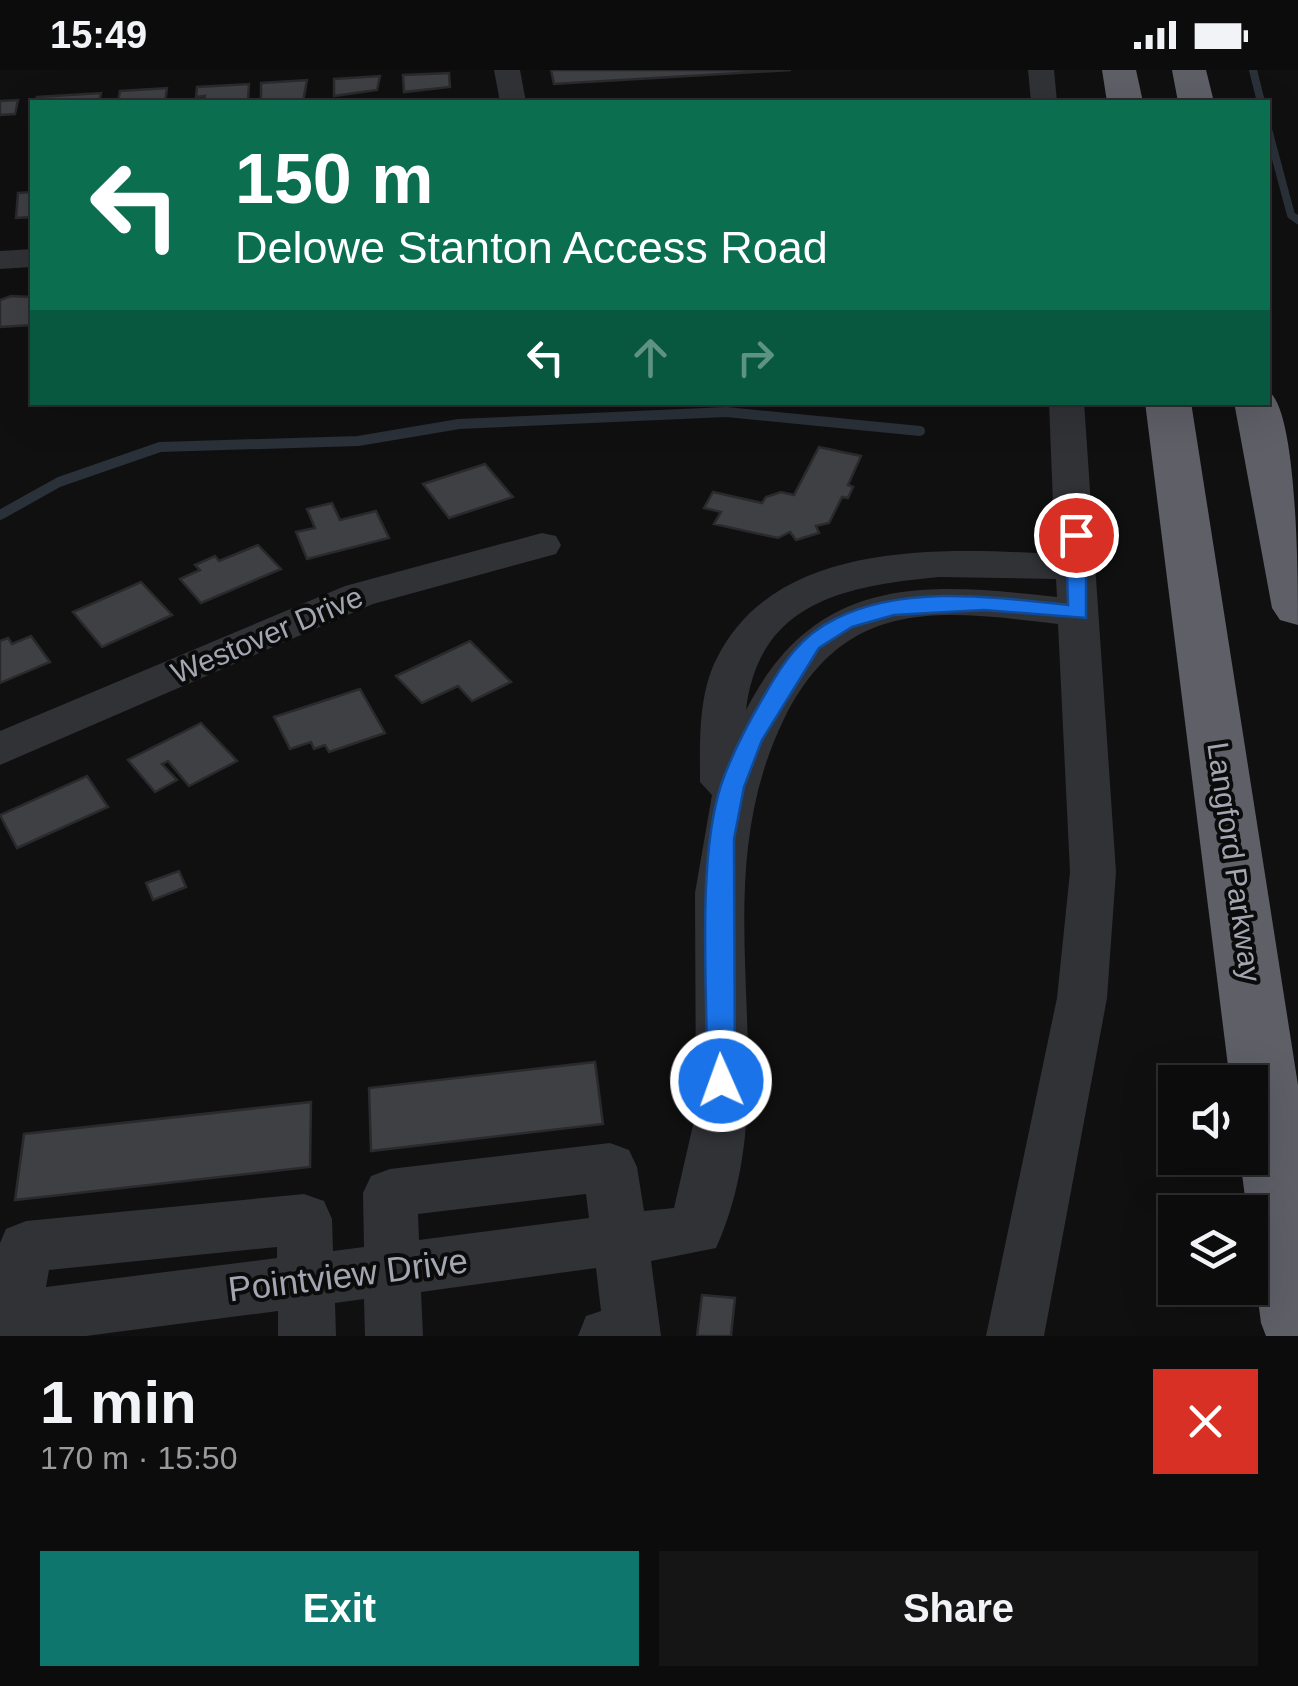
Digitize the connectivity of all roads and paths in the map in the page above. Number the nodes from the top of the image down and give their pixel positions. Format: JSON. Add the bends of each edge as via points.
{"nodes":[{"id":1,"x":508,"y":70,"type":"edge"},
{"id":2,"x":1041,"y":70,"type":"edge"},
{"id":3,"x":1119,"y":70,"type":"edge"},
{"id":4,"x":1189,"y":70,"type":"edge"},
{"id":5,"x":514,"y":100,"type":"edge"},
{"id":6,"x":1044,"y":100,"type":"edge"},
{"id":7,"x":1126,"y":100,"type":"edge"},
{"id":8,"x":1196,"y":100,"type":"edge"},
{"id":9,"x":30,"y":258,"type":"edge"},
{"id":10,"x":0,"y":260,"type":"edge"},
{"id":11,"x":1066,"y":405,"type":"edge"},
{"id":12,"x":1168,"y":405,"type":"edge"},
{"id":13,"x":1258,"y":405,"type":"edge"},
{"id":14,"x":542,"y":546,"type":"dead end"},
{"id":15,"x":837,"y":582,"type":"junction"},
{"id":16,"x":1078,"y":590,"type":"junction"},
{"id":17,"x":1298,"y":608,"type":"edge"},
{"id":18,"x":864,"y":617,"type":"junction"},
{"id":19,"x":0,"y":749,"type":"edge"},
{"id":20,"x":728,"y":811,"type":"junction"},
{"id":21,"x":620,"y":1240,"type":"junction"},
{"id":22,"x":392,"y":1269,"type":"junction"},
{"id":23,"x":308,"y":1280,"type":"junction"},
{"id":24,"x":1298,"y":1323,"type":"edge"},
{"id":25,"x":5,"y":1325,"type":"edge"},
{"id":26,"x":306,"y":1336,"type":"edge"},
{"id":27,"x":394,"y":1336,"type":"edge"},
{"id":28,"x":607,"y":1336,"type":"edge"},
{"id":29,"x":1016,"y":1336,"type":"edge"}],
"edges":[{"from":1,"to":5,"type":"street"},
{"from":2,"to":6,"type":"street"},
{"from":3,"to":7,"type":"highway"},
{"from":4,"to":8,"type":"highway"},
{"from":9,"to":10,"type":"street"},
{"from":11,"to":16,"type":"street"},
{"from":12,"to":24,"type":"highway","name":"Langford Parkway"},
{"from":13,"to":17,"type":"highway"},
{"from":14,"to":19,"type":"street","name":"Westover Drive","via":[[359,596]]},
{"from":15,"to":16,"type":"street","via":[[932,564]]},
{"from":15,"to":18,"type":"street"},
{"from":15,"to":20,"type":"street","via":[[792,601],[754,628],[736,660],[722,737]]},
{"from":16,"to":18,"type":"street","via":[[984,603],[927,602]]},
{"from":16,"to":29,"type":"street","via":[[1094,872],[1082,998]]},
{"from":18,"to":20,"type":"street","via":[[811,643],[782,682],[750,740]]},
{"from":20,"to":21,"type":"street","name":"Pointview Drive","via":[[718,940],[722,1113],[696,1230]]},
{"from":21,"to":22,"type":"street","name":"Pointview Drive"},
{"from":21,"to":22,"type":"street","via":[[610,1167],[390,1193]]},
{"from":21,"to":28,"type":"street","via":[[633,1333]]},
{"from":22,"to":23,"type":"street","name":"Pointview Drive"},
{"from":22,"to":27,"type":"street"},
{"from":23,"to":25,"type":"street","name":"Pointview Drive"},
{"from":23,"to":26,"type":"street"}]}
